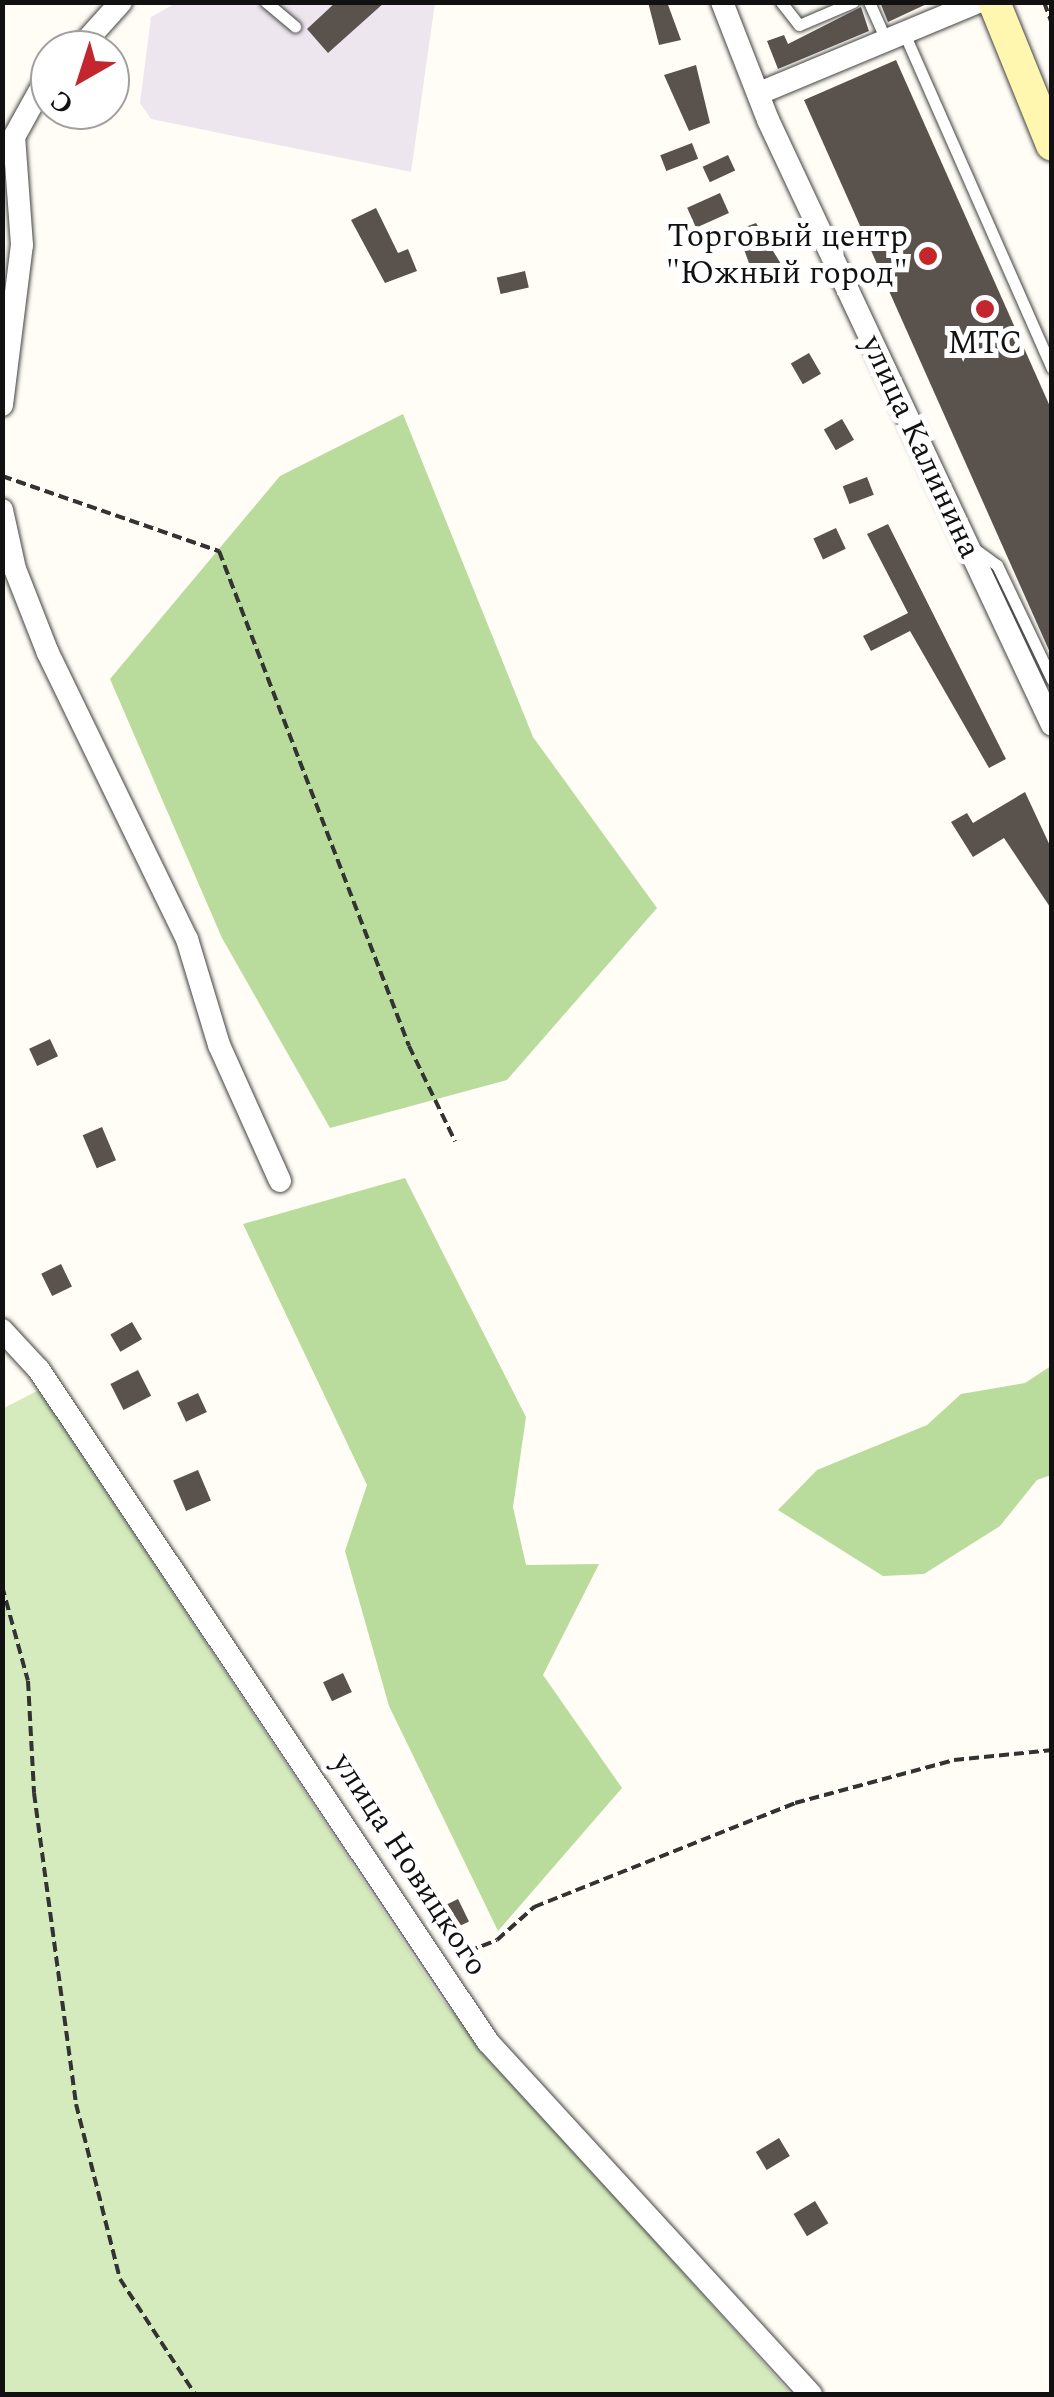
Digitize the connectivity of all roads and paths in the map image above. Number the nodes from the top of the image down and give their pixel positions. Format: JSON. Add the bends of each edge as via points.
{"nodes":[{"id":1,"x":121,"y":2,"type":"edge"},
{"id":2,"x":266,"y":2,"type":"edge"},
{"id":3,"x":722,"y":2,"type":"edge"},
{"id":4,"x":781,"y":2,"type":"edge"},
{"id":5,"x":853,"y":2,"type":"edge"},
{"id":6,"x":870,"y":2,"type":"edge"},
{"id":7,"x":978,"y":2,"type":"edge"},
{"id":8,"x":994,"y":2,"type":"edge"},
{"id":9,"x":1044,"y":2,"type":"edge"},
{"id":10,"x":926,"y":12,"type":"edge"},
{"id":11,"x":1052,"y":24,"type":"edge"},
{"id":12,"x":295,"y":26,"type":"dead end"},
{"id":13,"x":96,"y":30,"type":"edge"},
{"id":14,"x":895,"y":37,"type":"junction"},
{"id":15,"x":762,"y":92,"type":"junction"},
{"id":16,"x":30,"y":108,"type":"edge"},
{"id":17,"x":1052,"y":145,"type":"edge"},
{"id":18,"x":1052,"y":368,"type":"edge"},
{"id":19,"x":2,"y":406,"type":"edge"},
{"id":20,"x":2,"y":476,"type":"edge"},
{"id":21,"x":2,"y":510,"type":"edge"},
{"id":22,"x":964,"y":543,"type":"junction"},
{"id":23,"x":1052,"y":680,"type":"edge"},
{"id":24,"x":1052,"y":726,"type":"edge"},
{"id":25,"x":455,"y":1142,"type":"dead end"},
{"id":26,"x":280,"y":1181,"type":"dead end"},
{"id":27,"x":2,"y":1330,"type":"edge"},
{"id":28,"x":2,"y":1586,"type":"edge"},
{"id":29,"x":1052,"y":1750,"type":"edge"},
{"id":30,"x":432,"y":1966,"type":"junction"},
{"id":31,"x":195,"y":2394,"type":"edge"},
{"id":32,"x":811,"y":2394,"type":"edge"}],
"edges":[{"from":1,"to":13,"type":"street"},
{"from":2,"to":12,"type":"lane"},
{"from":3,"to":15,"type":"street","name":"улица Калинина"},
{"from":4,"to":5,"type":"lane","via":[[799,25]]},
{"from":6,"to":14,"type":"lane"},
{"from":7,"to":10,"type":"street"},
{"from":8,"to":17,"type":"main road"},
{"from":9,"to":11,"type":"path"},
{"from":10,"to":14,"type":"street"},
{"from":14,"to":15,"type":"street"},
{"from":14,"to":18,"type":"lane","via":[[915,58]]},
{"from":15,"to":22,"type":"street","name":"улица Калинина","via":[[768,120]]},
{"from":16,"to":19,"type":"street","via":[[14,137],[22,245]]},
{"from":20,"to":25,"type":"path","via":[[219,551],[409,1046]]},
{"from":21,"to":26,"type":"street","via":[[15,569],[48,653],[186,939],[219,1045]]},
{"from":22,"to":23,"type":"lane","via":[[997,564]]},
{"from":22,"to":24,"type":"street","name":"улица Калинина"},
{"from":27,"to":30,"type":"street","name":"улица Новицкого","via":[[39,1370],[320,1785]]},
{"from":28,"to":31,"type":"path","via":[[28,1681],[34,1794],[76,2104],[120,2279]]},
{"from":29,"to":30,"type":"path","via":[[954,1760],[795,1803],[534,1907],[496,1940]]},
{"from":30,"to":32,"type":"street","name":"улица Новицкого","via":[[560,2124]]}]}
